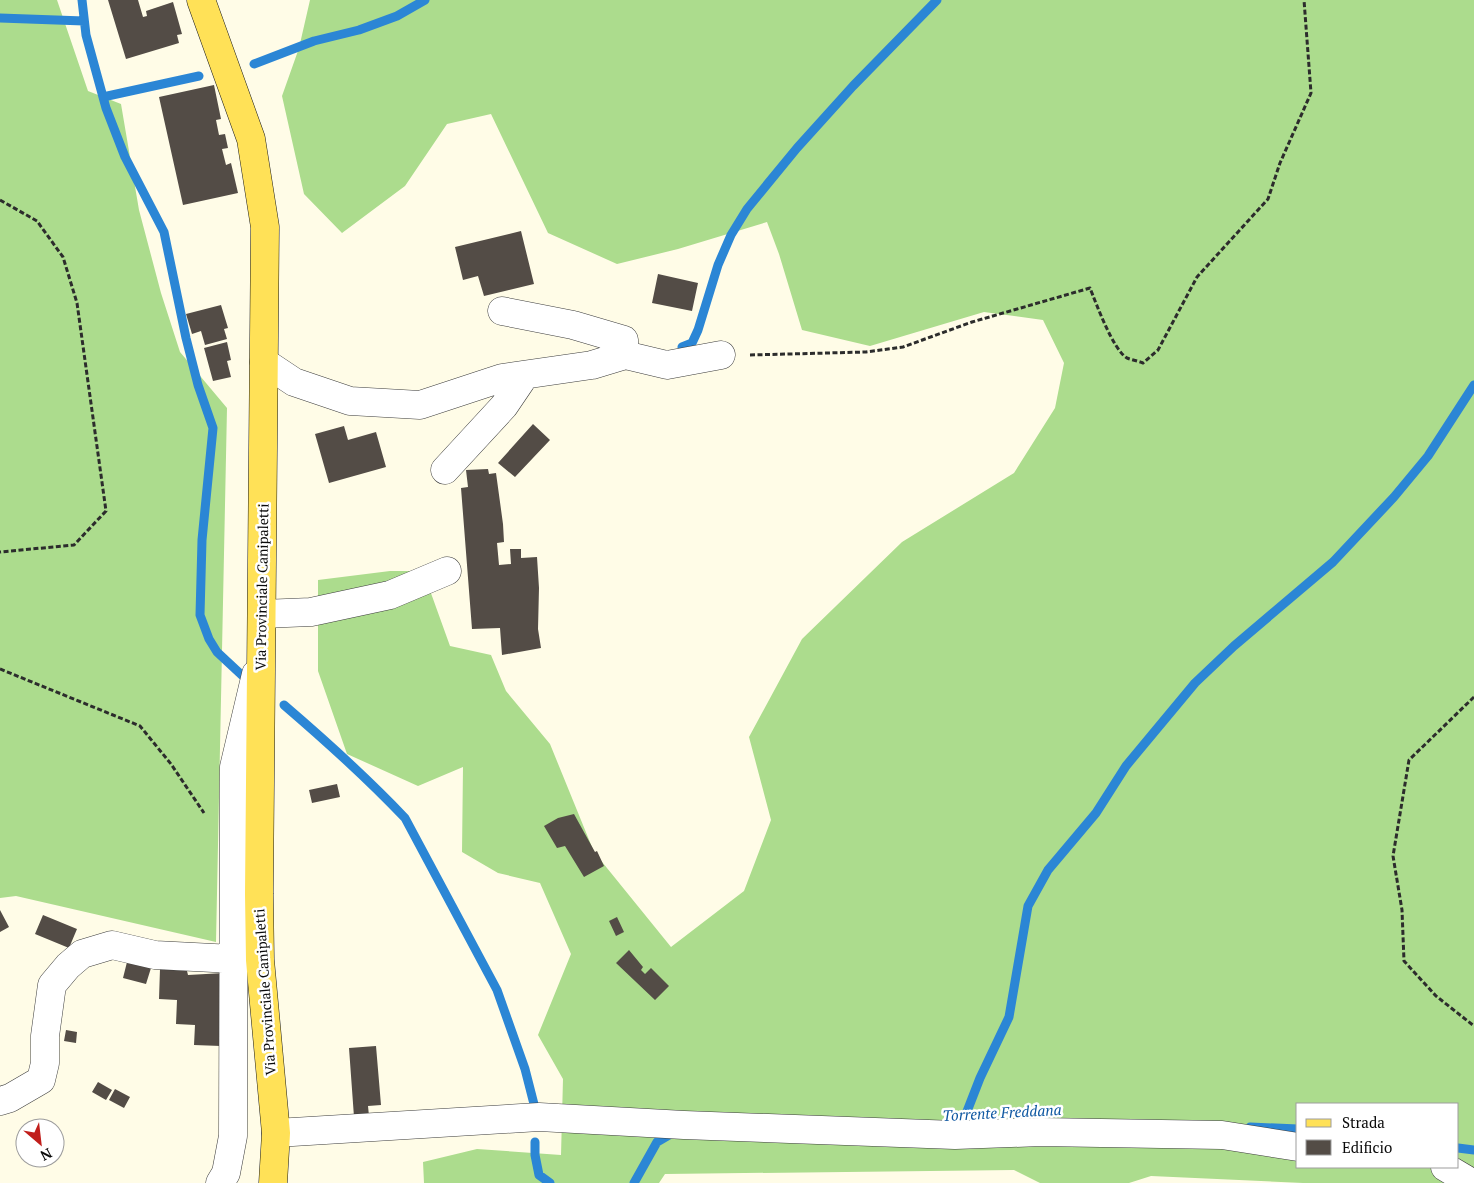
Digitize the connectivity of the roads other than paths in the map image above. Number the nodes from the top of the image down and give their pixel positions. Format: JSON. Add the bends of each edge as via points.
{"nodes":[{"id":1,"x":201,"y":0,"type":"edge"},
{"id":2,"x":502,"y":311,"type":"dead end"},
{"id":3,"x":626,"y":355,"type":"junction"},
{"id":4,"x":721,"y":355,"type":"road end"},
{"id":5,"x":264,"y":362,"type":"junction"},
{"id":6,"x":525,"y":375,"type":"junction"},
{"id":7,"x":445,"y":470,"type":"dead end"},
{"id":8,"x":447,"y":571,"type":"dead end"},
{"id":9,"x":262,"y":614,"type":"junction"},
{"id":10,"x":262,"y":656,"type":"junction"},
{"id":11,"x":233,"y":959,"type":"junction"},
{"id":12,"x":0,"y":1101,"type":"edge"},
{"id":13,"x":276,"y":1133,"type":"junction"},
{"id":14,"x":1296,"y":1147,"type":"edge"},
{"id":15,"x":1447,"y":1168,"type":"edge"},
{"id":16,"x":220,"y":1183,"type":"edge"},
{"id":17,"x":273,"y":1183,"type":"edge"},
{"id":18,"x":1472,"y":1183,"type":"edge"}],
"edges":[{"from":1,"to":5,"type":"main road","name":"Via Provinciale Canipaletti","via":[[251,139],[266,228]]},
{"from":2,"to":3,"type":"street","via":[[573,324],[624,340]]},
{"from":3,"to":4,"type":"street","via":[[667,365]]},
{"from":3,"to":6,"type":"street","via":[[592,365]]},
{"from":5,"to":6,"type":"street","via":[[294,382],[350,401],[420,405],[502,378]]},
{"from":5,"to":9,"type":"main road","name":"Via Provinciale Canipaletti"},
{"from":6,"to":7,"type":"street","via":[[504,406]]},
{"from":8,"to":9,"type":"street","via":[[390,595],[310,612]]},
{"from":9,"to":10,"type":"main road","name":"Via Provinciale Canipaletti"},
{"from":10,"to":11,"type":"street","via":[[234,767]]},
{"from":10,"to":13,"type":"main road","name":"Via Provinciale Canipaletti","via":[[260,960]]},
{"from":11,"to":12,"type":"street","via":[[155,955],[112,945],[82,954],[52,984],[41,1080]]},
{"from":11,"to":16,"type":"street","via":[[233,1136],[226,1173]]},
{"from":13,"to":14,"type":"street","via":[[539,1116],[954,1135],[1041,1132],[1222,1135]]},
{"from":13,"to":17,"type":"main road","name":"Via Provinciale Canipaletti"},
{"from":15,"to":18,"type":"street"}]}
